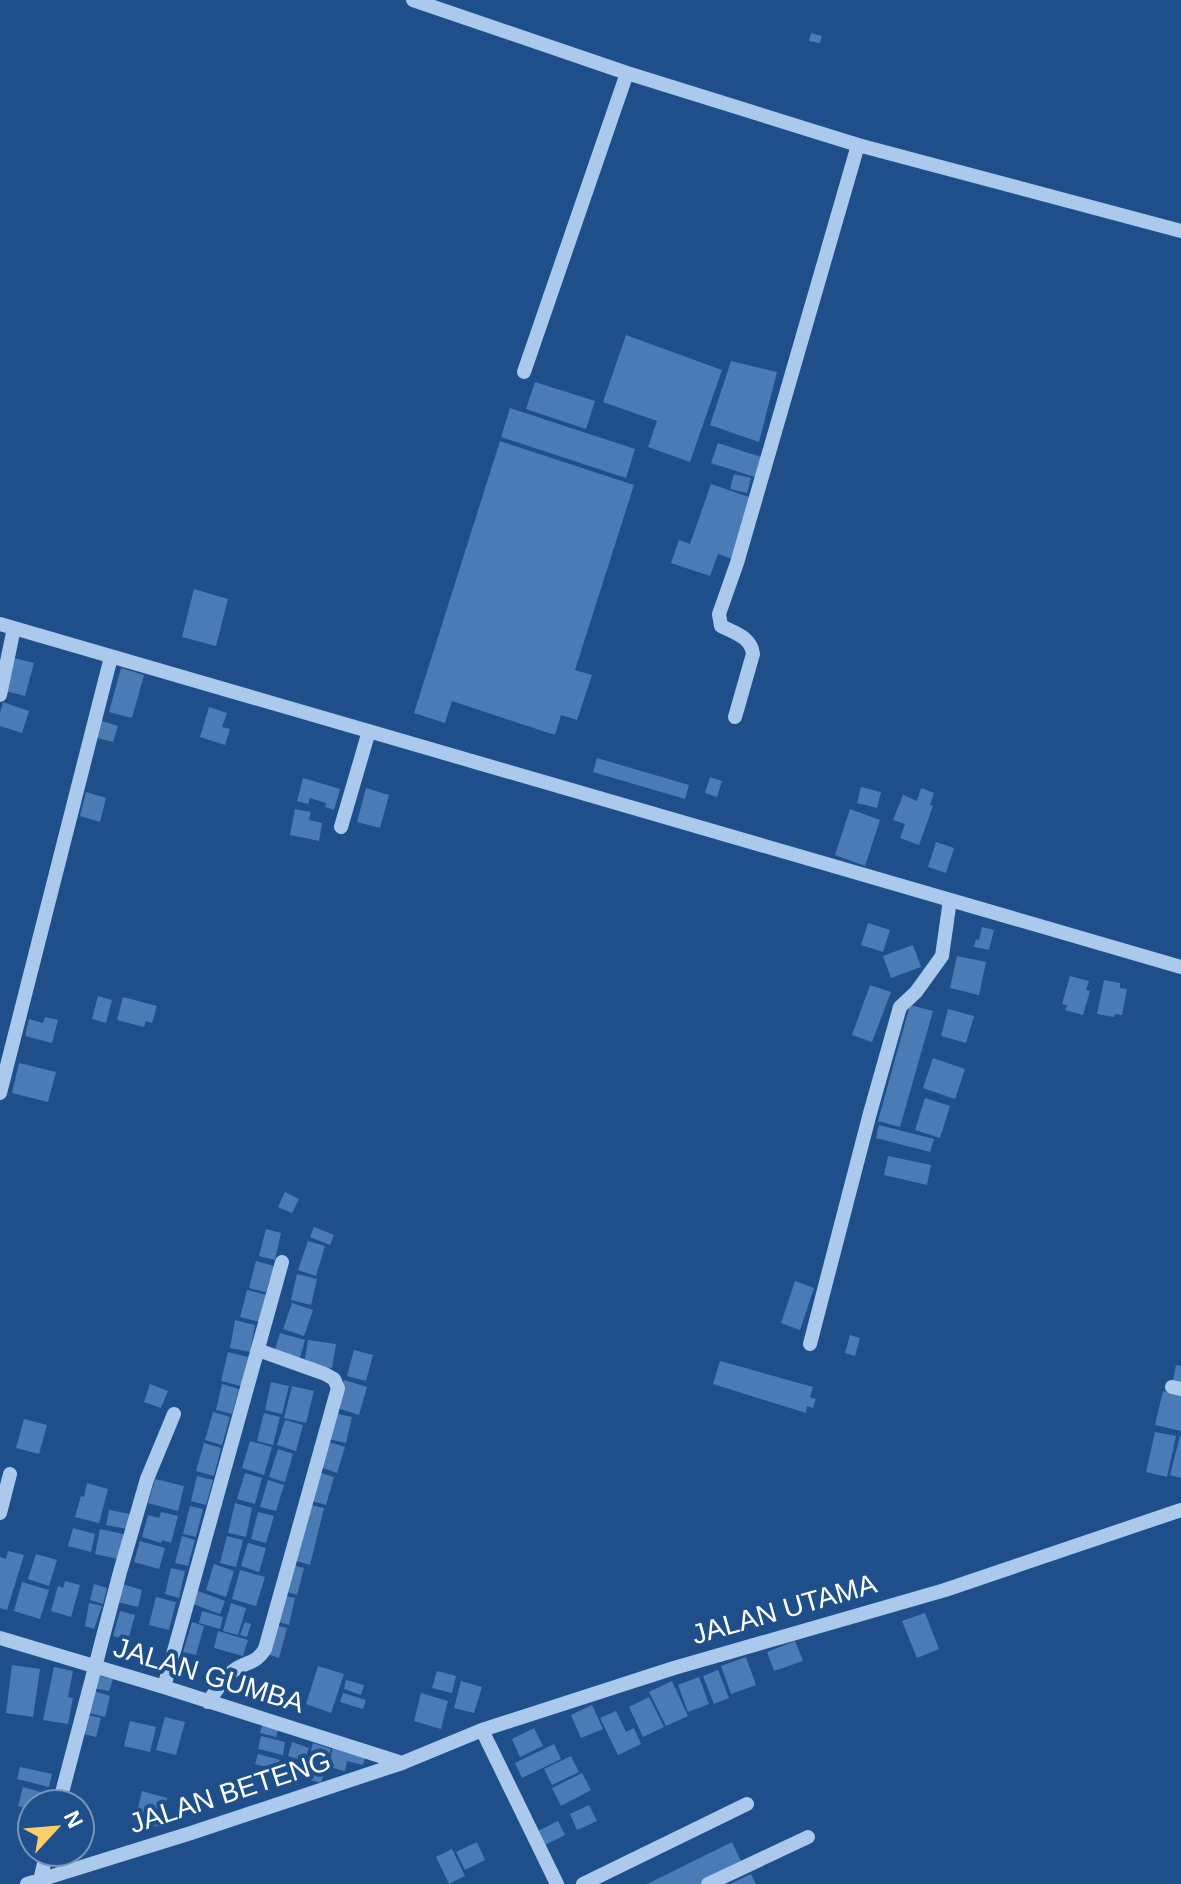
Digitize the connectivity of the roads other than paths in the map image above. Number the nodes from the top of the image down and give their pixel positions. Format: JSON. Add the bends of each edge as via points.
{"nodes":[{"id":1,"x":413,"y":0,"type":"edge"},
{"id":2,"x":627,"y":73,"type":"junction"},
{"id":3,"x":858,"y":145,"type":"junction"},
{"id":4,"x":1181,"y":231,"type":"edge"},
{"id":5,"x":524,"y":372,"type":"dead end"},
{"id":6,"x":7,"y":626,"type":"edge"},
{"id":7,"x":111,"y":657,"type":"junction"},
{"id":8,"x":0,"y":695,"type":"edge"},
{"id":9,"x":735,"y":717,"type":"dead end"},
{"id":10,"x":369,"y":731,"type":"junction"},
{"id":11,"x":341,"y":827,"type":"dead end"},
{"id":12,"x":950,"y":900,"type":"junction"},
{"id":13,"x":1181,"y":967,"type":"edge"},
{"id":14,"x":0,"y":1093,"type":"edge"},
{"id":15,"x":282,"y":1262,"type":"dead end"},
{"id":16,"x":810,"y":1344,"type":"dead end"},
{"id":17,"x":258,"y":1350,"type":"junction"},
{"id":18,"x":174,"y":1414,"type":"dead end"},
{"id":19,"x":10,"y":1474,"type":"dead end"},
{"id":20,"x":1181,"y":1510,"type":"edge"},
{"id":21,"x":0,"y":1513,"type":"edge"},
{"id":22,"x":0,"y":1638,"type":"edge"},
{"id":23,"x":94,"y":1667,"type":"junction"},
{"id":24,"x":164,"y":1687,"type":"junction"},
{"id":25,"x":208,"y":1702,"type":"junction"},
{"id":26,"x":482,"y":1730,"type":"junction"},
{"id":27,"x":402,"y":1763,"type":"junction"},
{"id":28,"x":63,"y":1788,"type":"edge"},
{"id":29,"x":747,"y":1804,"type":"dead end"},
{"id":30,"x":808,"y":1837,"type":"dead end"},
{"id":31,"x":33,"y":1882,"type":"edge"},
{"id":32,"x":557,"y":1884,"type":"edge"},
{"id":33,"x":583,"y":1884,"type":"edge"},
{"id":34,"x":708,"y":1884,"type":"edge"}],
"edges":[{"from":1,"to":2,"type":"street"},
{"from":2,"to":3,"type":"street"},
{"from":2,"to":5,"type":"street"},
{"from":3,"to":4,"type":"street"},
{"from":3,"to":9,"type":"street","via":[[719,614],[721,626],[752,646]]},
{"from":6,"to":7,"type":"street"},
{"from":6,"to":8,"type":"street"},
{"from":7,"to":10,"type":"street"},
{"from":7,"to":14,"type":"street"},
{"from":10,"to":11,"type":"street"},
{"from":10,"to":12,"type":"street"},
{"from":12,"to":13,"type":"street"},
{"from":12,"to":16,"type":"street","via":[[942,956],[900,1007]]},
{"from":15,"to":17,"type":"street"},
{"from":17,"to":24,"type":"street"},
{"from":17,"to":25,"type":"street","via":[[325,1374],[338,1388],[265,1649],[258,1660],[229,1674]]},
{"from":18,"to":23,"type":"street","via":[[147,1479]]},
{"from":19,"to":21,"type":"street"},
{"from":20,"to":26,"type":"street","name":"JALAN UTAMA","via":[[945,1590]]},
{"from":22,"to":23,"type":"street","name":"JALAN GUMBA"},
{"from":23,"to":24,"type":"street","name":"JALAN GUMBA"},
{"from":23,"to":28,"type":"street"},
{"from":24,"to":25,"type":"street","name":"JALAN GUMBA"},
{"from":25,"to":27,"type":"street","name":"JALAN GUMBA"},
{"from":26,"to":27,"type":"street","name":"JALAN UTAMA"},
{"from":26,"to":32,"type":"street"},
{"from":27,"to":31,"type":"street","name":"JALAN BETENG"},
{"from":29,"to":33,"type":"street"},
{"from":30,"to":34,"type":"street"}]}
